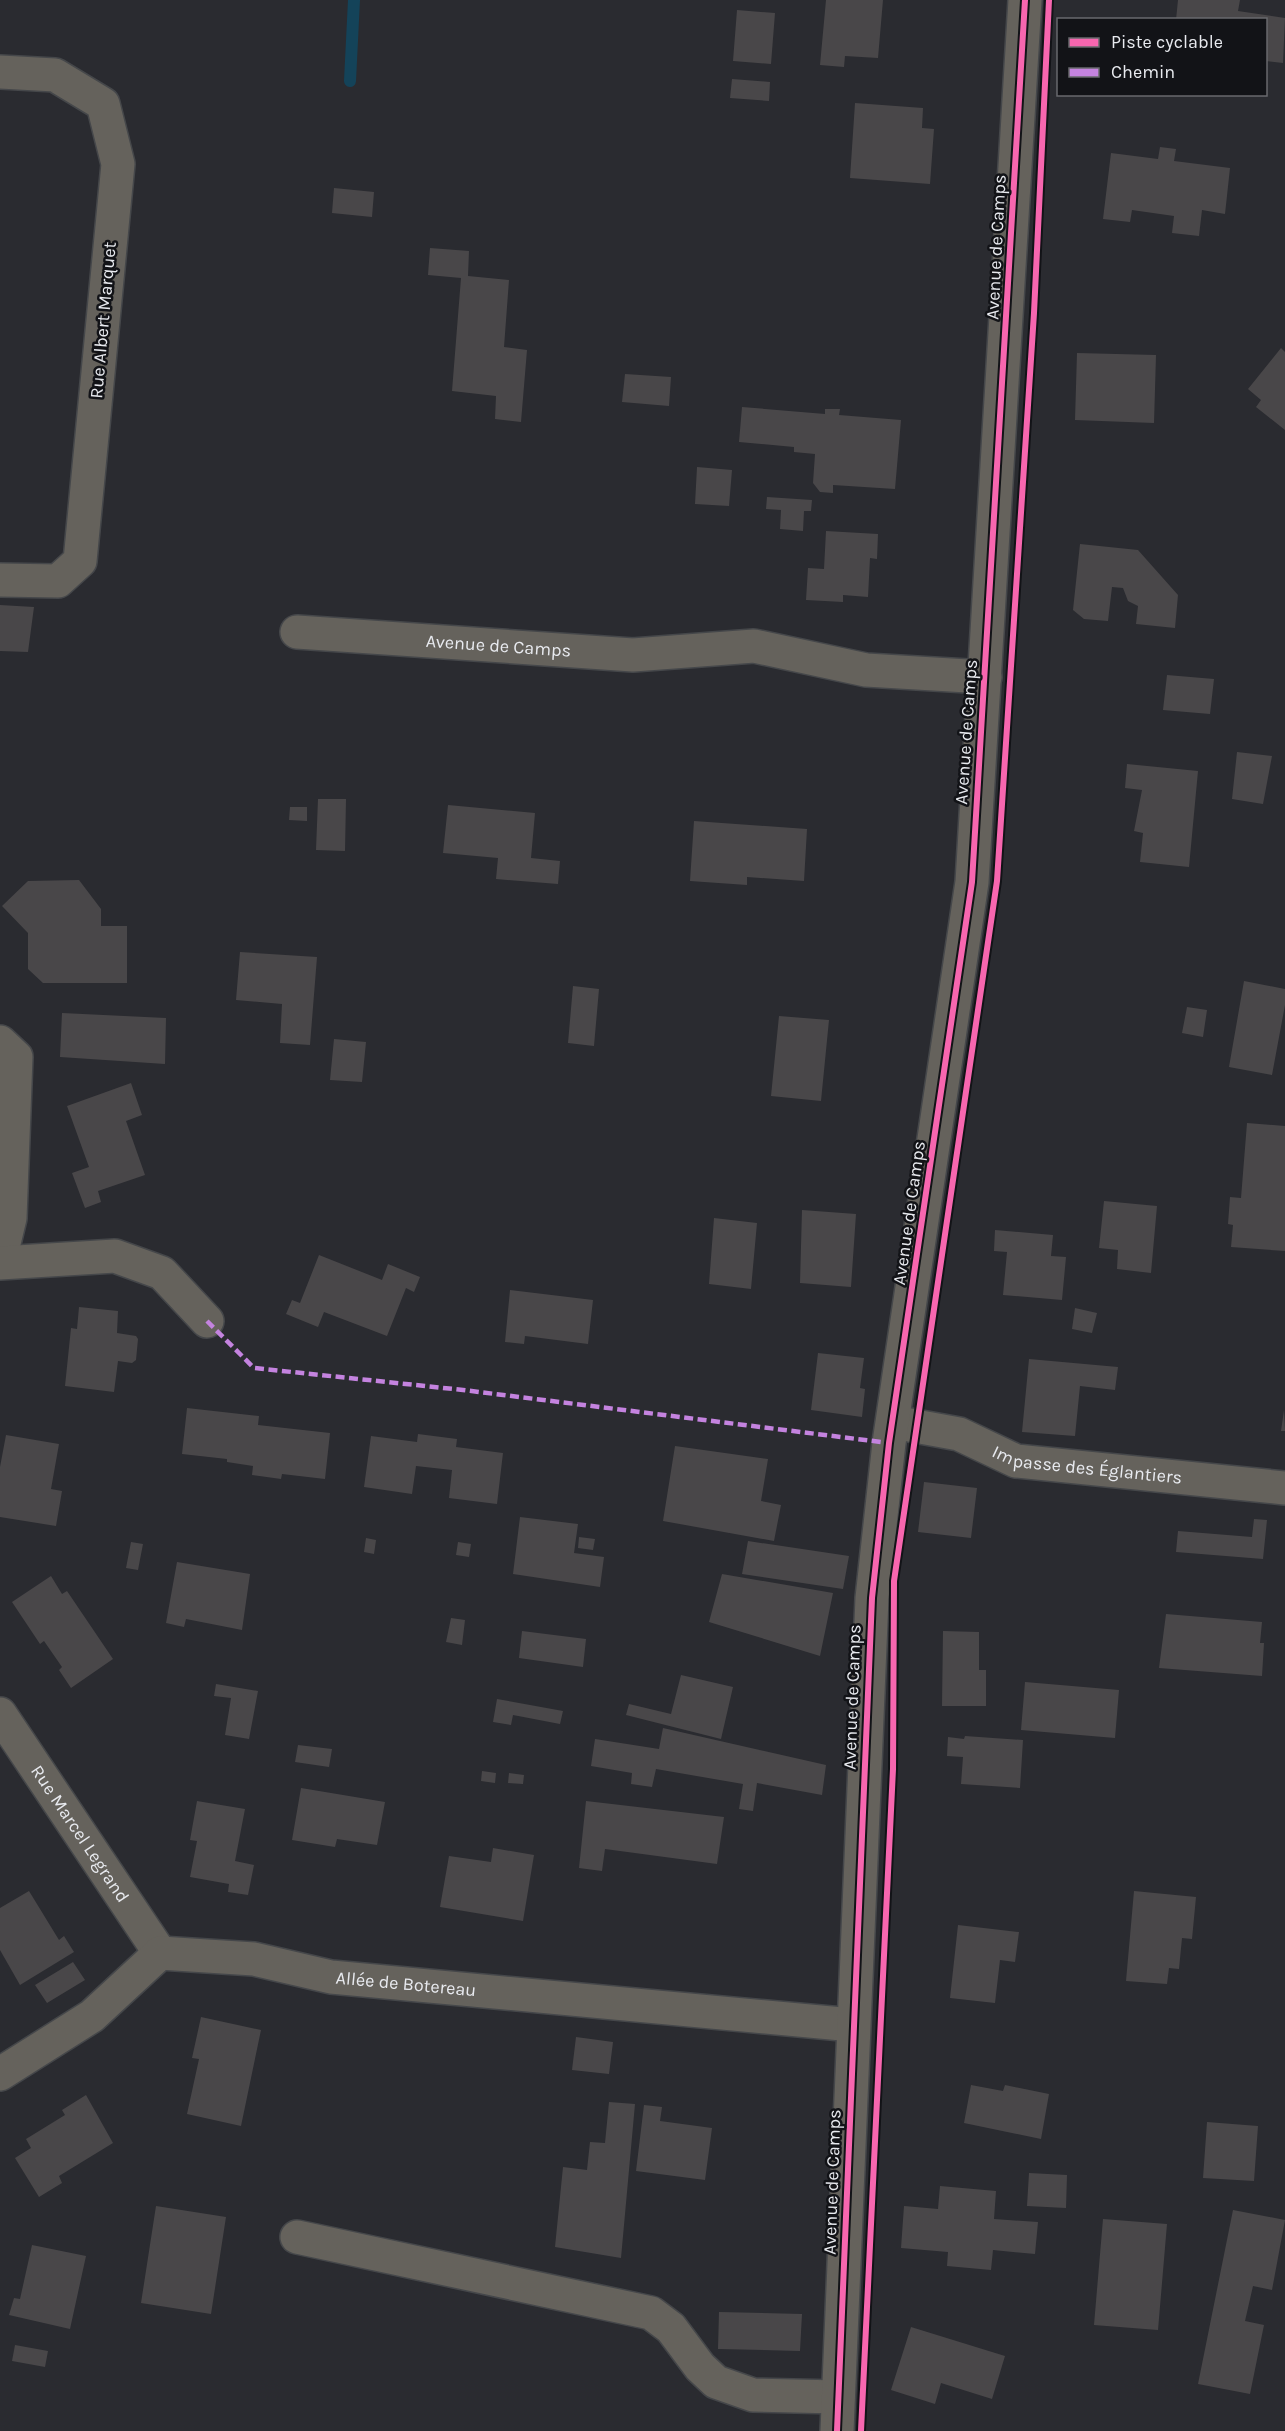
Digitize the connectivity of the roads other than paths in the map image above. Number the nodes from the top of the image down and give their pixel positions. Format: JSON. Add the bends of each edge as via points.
{"nodes":[{"id":1,"x":1025,"y":0,"type":"edge"},
{"id":2,"x":0,"y":72,"type":"edge"},
{"id":3,"x":0,"y":580,"type":"edge"},
{"id":4,"x":297,"y":632,"type":"dead end"},
{"id":5,"x":985,"y":677,"type":"junction"},
{"id":6,"x":0,"y":1042,"type":"edge"},
{"id":7,"x":0,"y":1261,"type":"edge"},
{"id":8,"x":207,"y":1321,"type":"dead end"},
{"id":9,"x":893,"y":1422,"type":"junction"},
{"id":10,"x":1285,"y":1488,"type":"edge"},
{"id":11,"x":0,"y":1714,"type":"edge"},
{"id":12,"x":160,"y":1953,"type":"junction"},
{"id":13,"x":853,"y":2025,"type":"junction"},
{"id":14,"x":0,"y":2074,"type":"edge"},
{"id":15,"x":297,"y":2237,"type":"dead end"},
{"id":16,"x":838,"y":2397,"type":"junction"},
{"id":17,"x":837,"y":2431,"type":"edge"}],
"edges":[{"from":1,"to":5,"type":"street","name":"Avenue de Camps"},
{"from":2,"to":3,"type":"street","name":"Rue Albert Marquet","via":[[55,75],[103,104],[118,164],[80,561],[58,581]]},
{"from":4,"to":5,"type":"street","name":"Avenue de Camps","via":[[633,655],[754,646],[866,670]]},
{"from":5,"to":9,"type":"street","name":"Avenue de Camps","via":[[972,882]]},
{"from":6,"to":7,"type":"street","via":[[16,1057],[10,1218]]},
{"from":7,"to":8,"type":"street","via":[[115,1256],[162,1273]]},
{"from":9,"to":10,"type":"street","name":"Impasse des Églantiers","via":[[959,1434],[1016,1461]]},
{"from":9,"to":13,"type":"street","name":"Avenue de Camps","via":[[872,1598]]},
{"from":11,"to":12,"type":"street","name":"Rue Marcel Legrand"},
{"from":12,"to":13,"type":"street","name":"Allée de Botereau","via":[[254,1959],[331,1977]]},
{"from":12,"to":14,"type":"street","via":[[93,2016]]},
{"from":13,"to":16,"type":"street","name":"Avenue de Camps"},
{"from":15,"to":16,"type":"street","via":[[651,2313],[671,2328],[716,2382],[753,2395]]},
{"from":16,"to":17,"type":"street","name":"Avenue de Camps"}]}
